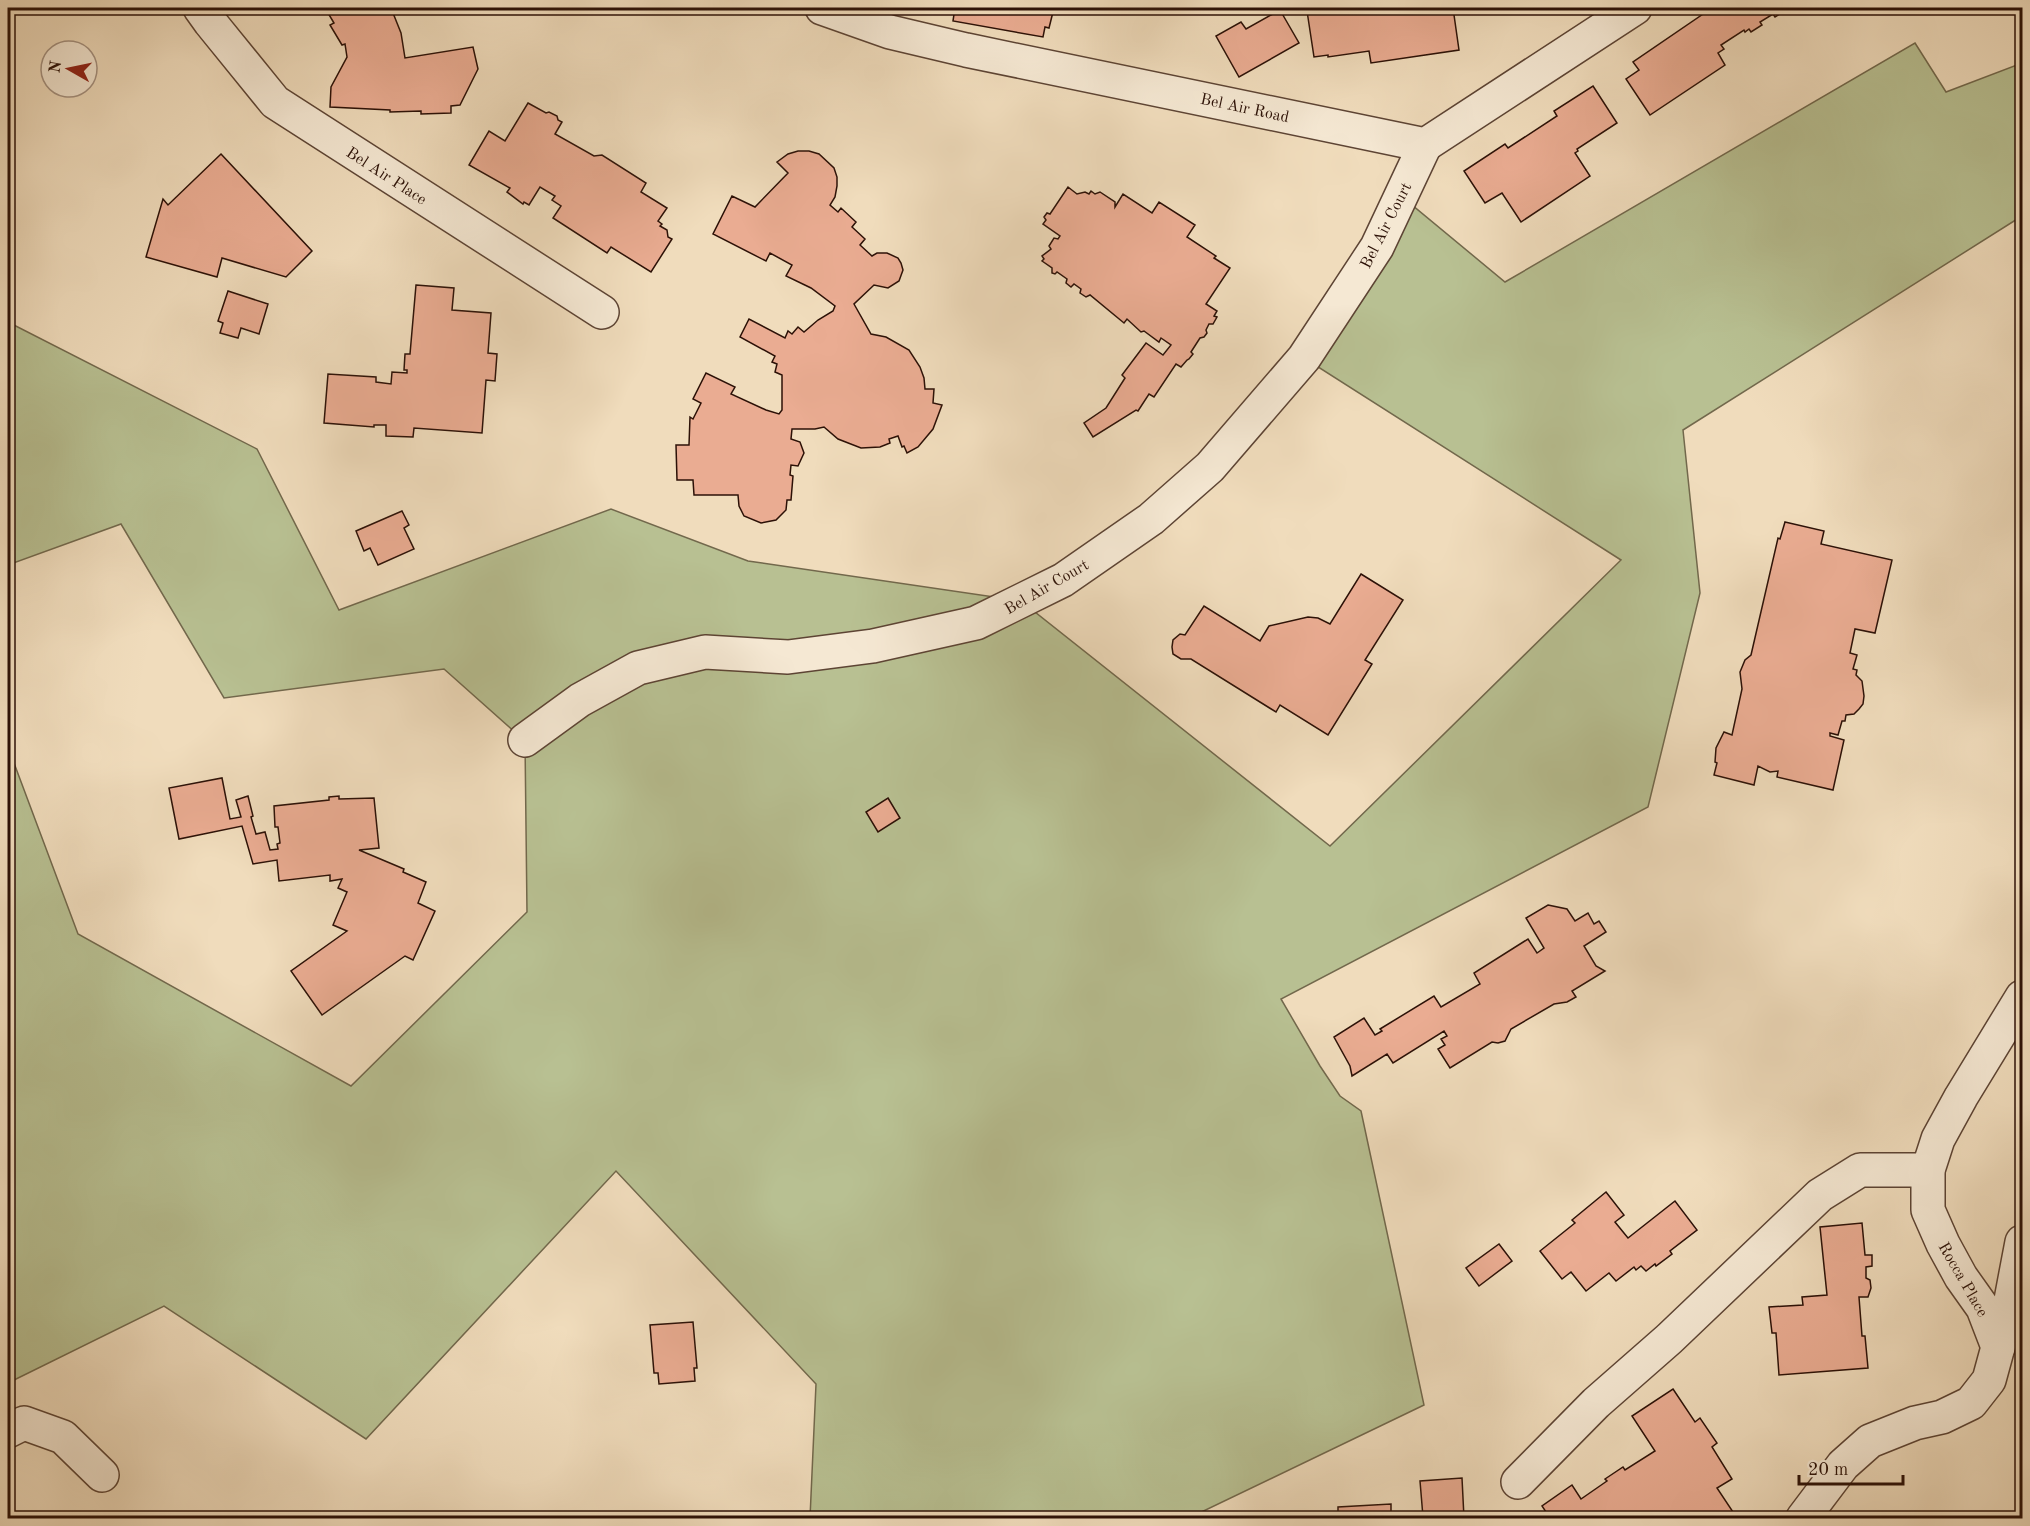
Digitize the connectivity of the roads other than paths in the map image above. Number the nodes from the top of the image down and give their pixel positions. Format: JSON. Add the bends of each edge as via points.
{"nodes":[{"id":1,"x":201,"y":8,"type":"edge"},
{"id":2,"x":822,"y":8,"type":"edge"},
{"id":3,"x":1635,"y":8,"type":"edge"},
{"id":4,"x":1425,"y":145,"type":"junction"},
{"id":5,"x":602,"y":312,"type":"dead end"},
{"id":6,"x":525,"y":740,"type":"dead end"},
{"id":7,"x":2022,"y":997,"type":"edge"},
{"id":8,"x":1928,"y":1170,"type":"junction"},
{"id":9,"x":2022,"y":1242,"type":"edge"},
{"id":10,"x":1998,"y":1347,"type":"junction"},
{"id":11,"x":8,"y":1431,"type":"edge"},
{"id":12,"x":102,"y":1475,"type":"dead end"},
{"id":13,"x":1518,"y":1482,"type":"dead end"},
{"id":14,"x":1803,"y":1518,"type":"edge"}],
"edges":[{"from":1,"to":5,"type":"street","name":"Bel Air Place","via":[[275,102]]},
{"from":2,"to":4,"type":"street","name":"Bel Air Road","via":[[890,32],[966,50]]},
{"from":3,"to":4,"type":"street"},
{"from":4,"to":6,"type":"street","name":"Bel Air Court","via":[[1377,247],[1304,358],[1210,467],[1151,519],[1062,580],[976,624],[873,646],[788,657],[705,652],[638,668],[580,700]]},
{"from":7,"to":8,"type":"street","name":"Rocca Place","via":[[1938,1139]]},
{"from":8,"to":10,"type":"street","name":"Rocca Place","via":[[1928,1210],[1961,1277],[1983,1308]]},
{"from":8,"to":13,"type":"street","via":[[1860,1170],[1820,1195]]},
{"from":9,"to":10,"type":"street"},
{"from":10,"to":14,"type":"street","via":[[1989,1380],[1971,1403],[1870,1441],[1843,1465]]},
{"from":11,"to":12,"type":"street","via":[[24,1423],[63,1437]]}]}
